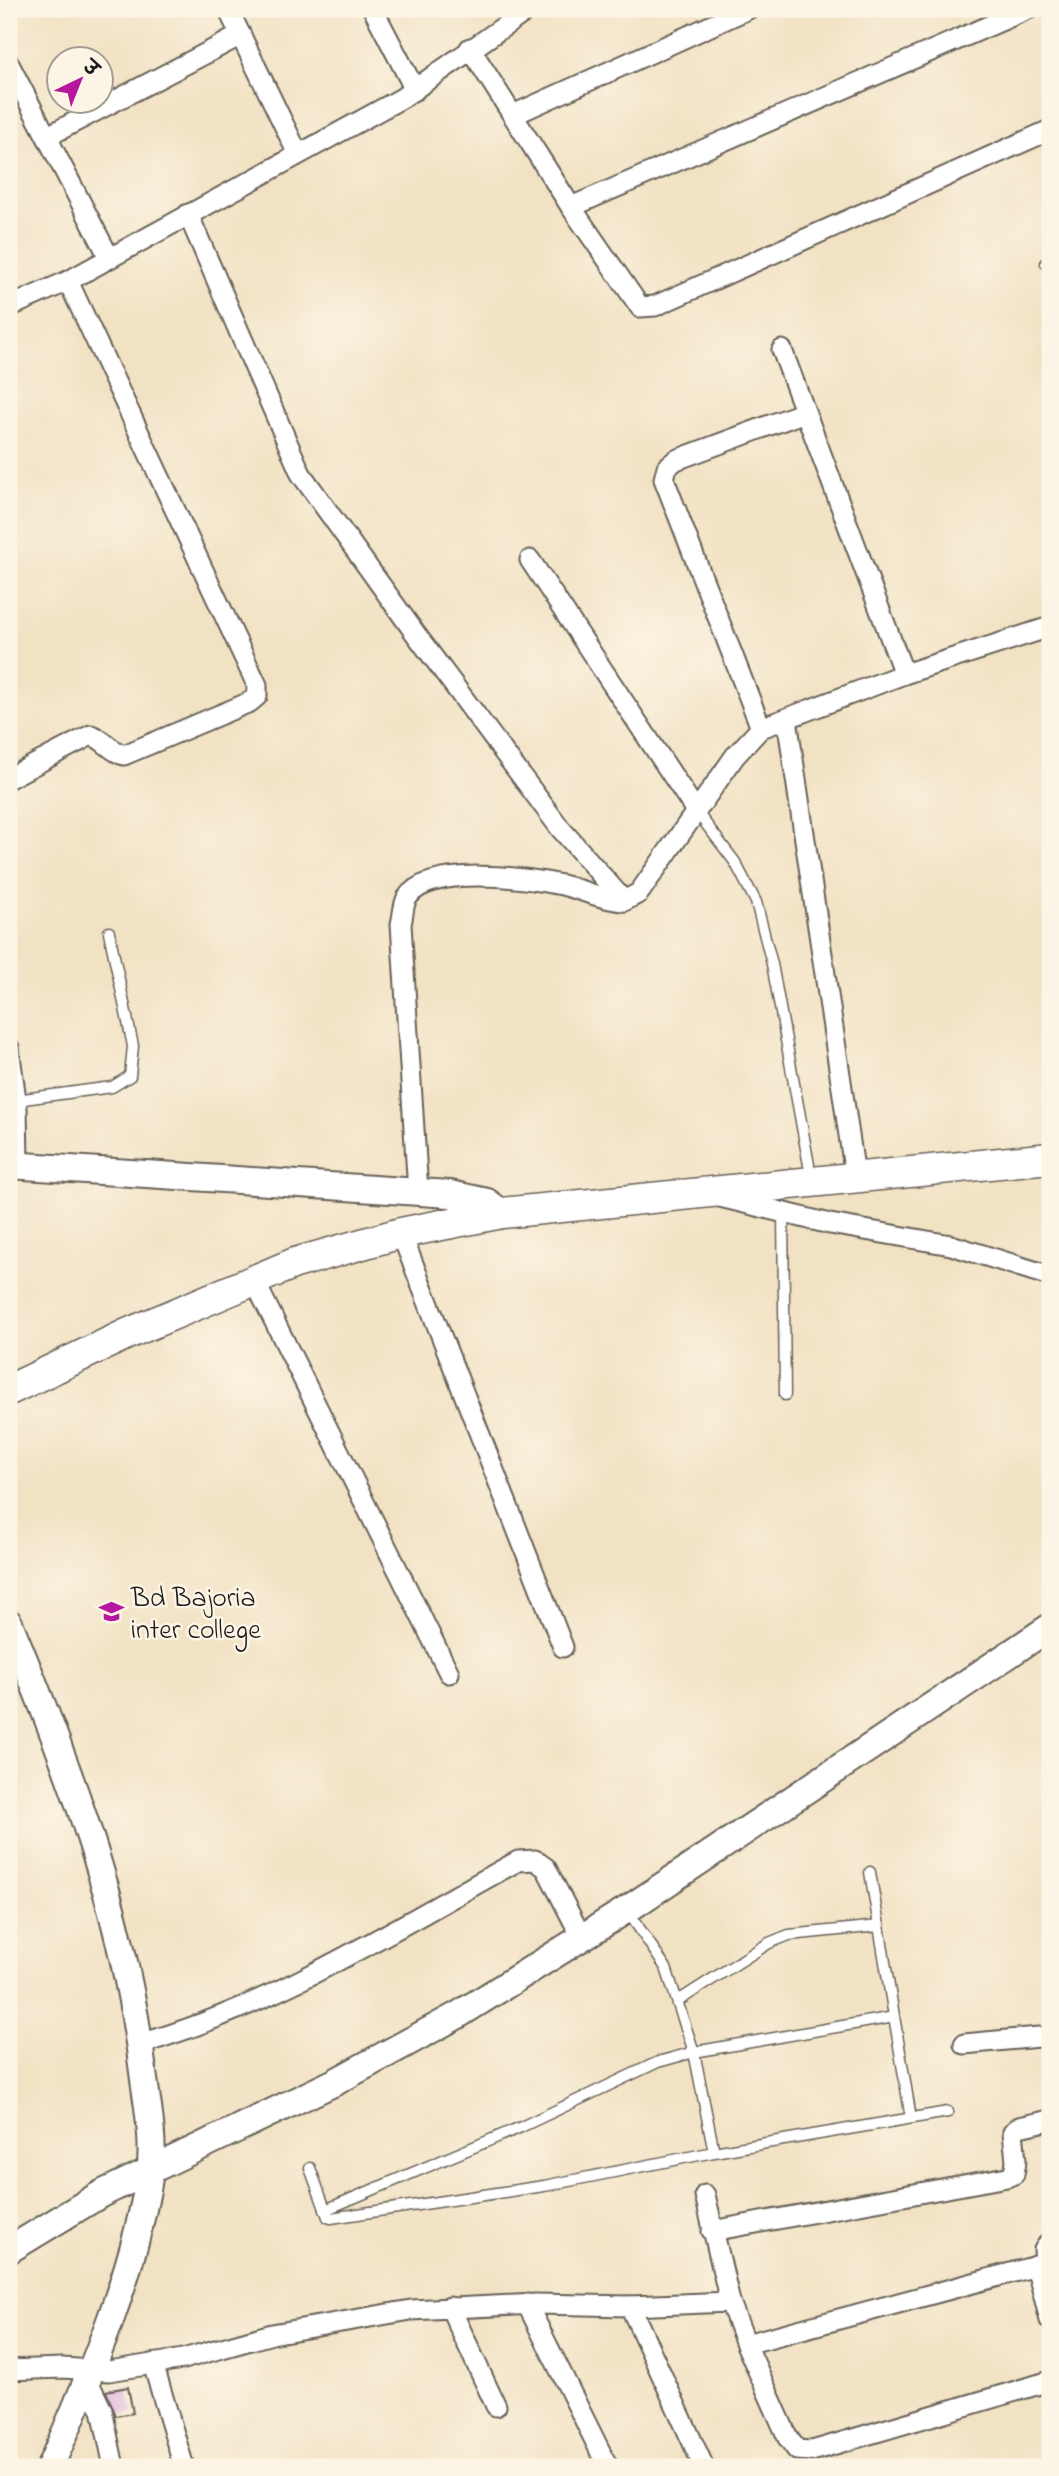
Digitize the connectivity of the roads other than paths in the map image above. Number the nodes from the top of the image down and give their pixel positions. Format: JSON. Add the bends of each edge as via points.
{"nodes":[{"id":1,"x":228,"y":9,"type":"edge"},
{"id":2,"x":373,"y":9,"type":"edge"},
{"id":3,"x":529,"y":9,"type":"edge"},
{"id":4,"x":748,"y":9,"type":"edge"},
{"id":5,"x":1028,"y":9,"type":"edge"},
{"id":6,"x":241,"y":35,"type":"junction"},
{"id":7,"x":470,"y":48,"type":"junction"},
{"id":8,"x":9,"y":64,"type":"edge"},
{"id":9,"x":415,"y":90,"type":"junction"},
{"id":10,"x":513,"y":115,"type":"junction"},
{"id":11,"x":1050,"y":130,"type":"edge"},
{"id":12,"x":48,"y":136,"type":"junction"},
{"id":13,"x":298,"y":154,"type":"junction"},
{"id":14,"x":571,"y":207,"type":"junction"},
{"id":15,"x":188,"y":214,"type":"junction"},
{"id":16,"x":109,"y":257,"type":"junction"},
{"id":17,"x":68,"y":281,"type":"junction"},
{"id":18,"x":9,"y":307,"type":"edge"},
{"id":19,"x":782,"y":350,"type":"dead end"},
{"id":20,"x":805,"y":412,"type":"junction"},
{"id":21,"x":530,"y":560,"type":"dead end"},
{"id":22,"x":1050,"y":627,"type":"edge"},
{"id":23,"x":904,"y":674,"type":"junction"},
{"id":24,"x":787,"y":719,"type":"junction"},
{"id":25,"x":761,"y":728,"type":"junction"},
{"id":26,"x":9,"y":778,"type":"edge"},
{"id":27,"x":696,"y":811,"type":"junction"},
{"id":28,"x":624,"y":901,"type":"junction"},
{"id":29,"x":109,"y":932,"type":"dead end"},
{"id":30,"x":9,"y":1048,"type":"edge"},
{"id":31,"x":16,"y":1100,"type":"junction"},
{"id":32,"x":1050,"y":1145,"type":"edge"},
{"id":33,"x":1050,"y":1158,"type":"edge"},
{"id":34,"x":853,"y":1162,"type":"junction"},
{"id":35,"x":14,"y":1165,"type":"edge"},
{"id":36,"x":808,"y":1165,"type":"junction"},
{"id":37,"x":418,"y":1192,"type":"junction"},
{"id":38,"x":695,"y":1192,"type":"junction"},
{"id":39,"x":494,"y":1207,"type":"junction"},
{"id":40,"x":783,"y":1213,"type":"junction"},
{"id":41,"x":401,"y":1233,"type":"junction"},
{"id":42,"x":1050,"y":1276,"type":"edge"},
{"id":43,"x":254,"y":1280,"type":"junction"},
{"id":44,"x":9,"y":1370,"type":"edge"},
{"id":45,"x":9,"y":1390,"type":"edge"},
{"id":46,"x":785,"y":1395,"type":"dead end"},
{"id":47,"x":9,"y":1623,"type":"edge"},
{"id":48,"x":1050,"y":1628,"type":"edge"},
{"id":49,"x":563,"y":1647,"type":"dead end"},
{"id":50,"x":449,"y":1673,"type":"dead end"},
{"id":51,"x":870,"y":1872,"type":"dead end"},
{"id":52,"x":627,"y":1910,"type":"junction"},
{"id":53,"x":879,"y":1926,"type":"junction"},
{"id":54,"x":582,"y":1938,"type":"junction"},
{"id":55,"x":678,"y":2001,"type":"junction"},
{"id":56,"x":894,"y":2017,"type":"junction"},
{"id":57,"x":1050,"y":2036,"type":"edge"},
{"id":58,"x":140,"y":2044,"type":"junction"},
{"id":59,"x":964,"y":2044,"type":"dead end"},
{"id":60,"x":694,"y":2052,"type":"junction"},
{"id":61,"x":948,"y":2112,"type":"dead end"},
{"id":62,"x":911,"y":2118,"type":"junction"},
{"id":63,"x":1050,"y":2120,"type":"edge"},
{"id":64,"x":714,"y":2152,"type":"junction"},
{"id":65,"x":310,"y":2168,"type":"dead end"},
{"id":66,"x":151,"y":2169,"type":"junction"},
{"id":67,"x":705,"y":2194,"type":"dead end"},
{"id":68,"x":325,"y":2210,"type":"junction"},
{"id":69,"x":712,"y":2231,"type":"junction"},
{"id":70,"x":1050,"y":2241,"type":"edge"},
{"id":71,"x":9,"y":2250,"type":"edge"},
{"id":72,"x":1036,"y":2266,"type":"junction"},
{"id":73,"x":730,"y":2302,"type":"junction"},
{"id":74,"x":527,"y":2304,"type":"junction"},
{"id":75,"x":630,"y":2306,"type":"junction"},
{"id":76,"x":450,"y":2307,"type":"junction"},
{"id":77,"x":1050,"y":2320,"type":"edge"},
{"id":78,"x":746,"y":2344,"type":"junction"},
{"id":79,"x":153,"y":2364,"type":"junction"},
{"id":80,"x":9,"y":2370,"type":"edge"},
{"id":81,"x":89,"y":2377,"type":"junction"},
{"id":82,"x":1050,"y":2381,"type":"edge"},
{"id":83,"x":496,"y":2406,"type":"dead end"},
{"id":84,"x":50,"y":2467,"type":"edge"},
{"id":85,"x":114,"y":2467,"type":"edge"},
{"id":86,"x":184,"y":2467,"type":"edge"},
{"id":87,"x":608,"y":2467,"type":"edge"},
{"id":88,"x":704,"y":2467,"type":"edge"}],
"edges":[{"from":1,"to":6,"type":"street"},
{"from":2,"to":9,"type":"street"},
{"from":3,"to":7,"type":"street"},
{"from":4,"to":10,"type":"street"},
{"from":5,"to":14,"type":"street"},
{"from":6,"to":12,"type":"street"},
{"from":6,"to":13,"type":"street"},
{"from":7,"to":9,"type":"street"},
{"from":7,"to":10,"type":"street"},
{"from":8,"to":12,"type":"street"},
{"from":9,"to":13,"type":"street"},
{"from":10,"to":14,"type":"street"},
{"from":11,"to":14,"type":"street","via":[[655,306],[640,307],[631,298]]},
{"from":12,"to":16,"type":"street"},
{"from":13,"to":15,"type":"street"},
{"from":15,"to":16,"type":"street"},
{"from":15,"to":28,"type":"street","via":[[302,474],[560,828]]},
{"from":16,"to":17,"type":"street"},
{"from":17,"to":18,"type":"street"},
{"from":17,"to":26,"type":"street","via":[[257,685],[257,696],[124,755],[91,735]]},
{"from":19,"to":20,"type":"street"},
{"from":20,"to":23,"type":"street"},
{"from":20,"to":25,"type":"street","via":[[676,460],[667,467],[664,479]]},
{"from":21,"to":27,"type":"street"},
{"from":22,"to":23,"type":"street"},
{"from":23,"to":24,"type":"street"},
{"from":24,"to":25,"type":"street"},
{"from":24,"to":34,"type":"street"},
{"from":25,"to":27,"type":"street"},
{"from":27,"to":28,"type":"street","via":[[639,893]]},
{"from":27,"to":36,"type":"lane","via":[[735,862],[756,902]]},
{"from":28,"to":37,"type":"street","via":[[560,885],[481,877],[445,877],[421,885],[407,899],[401,924]]},
{"from":29,"to":31,"type":"lane","via":[[133,1046],[130,1076],[112,1087]]},
{"from":30,"to":31,"type":"street"},
{"from":31,"to":35,"type":"street"},
{"from":32,"to":34,"type":"main road"},
{"from":33,"to":38,"type":"main road"},
{"from":34,"to":36,"type":"main road"},
{"from":35,"to":37,"type":"street"},
{"from":36,"to":39,"type":"main road","via":[[661,1179]]},
{"from":37,"to":39,"type":"street"},
{"from":38,"to":39,"type":"main road"},
{"from":38,"to":40,"type":"street"},
{"from":39,"to":41,"type":"main road"},
{"from":39,"to":44,"type":"main road","via":[[364,1228],[290,1251]]},
{"from":40,"to":42,"type":"street","via":[[951,1245]]},
{"from":40,"to":46,"type":"lane"},
{"from":41,"to":43,"type":"main road","via":[[295,1263]]},
{"from":41,"to":49,"type":"street"},
{"from":43,"to":45,"type":"main road"},
{"from":43,"to":50,"type":"street"},
{"from":47,"to":58,"type":"street","via":[[65,1759],[97,1858],[123,1954]]},
{"from":48,"to":52,"type":"street"},
{"from":51,"to":53,"type":"lane"},
{"from":52,"to":54,"type":"street"},
{"from":52,"to":55,"type":"lane","via":[[666,1968]]},
{"from":53,"to":55,"type":"lane","via":[[789,1935]]},
{"from":53,"to":56,"type":"lane"},
{"from":54,"to":58,"type":"street","via":[[546,1868],[535,1860],[518,1861],[253,2005],[198,2028]]},
{"from":54,"to":66,"type":"street","via":[[458,2015],[335,2082]]},
{"from":55,"to":60,"type":"lane"},
{"from":56,"to":60,"type":"lane"},
{"from":56,"to":62,"type":"lane"},
{"from":57,"to":59,"type":"street"},
{"from":58,"to":66,"type":"street"},
{"from":60,"to":64,"type":"lane"},
{"from":60,"to":68,"type":"lane","via":[[658,2062],[521,2127]]},
{"from":61,"to":62,"type":"lane"},
{"from":62,"to":64,"type":"lane"},
{"from":63,"to":69,"type":"street","via":[[1013,2132],[1016,2167],[1007,2177]]},
{"from":64,"to":68,"type":"lane","via":[[544,2186],[344,2217],[329,2218]]},
{"from":65,"to":68,"type":"lane"},
{"from":66,"to":71,"type":"street","via":[[56,2219]]},
{"from":66,"to":81,"type":"street","via":[[136,2238]]},
{"from":67,"to":69,"type":"street"},
{"from":69,"to":73,"type":"street"},
{"from":70,"to":72,"type":"street","via":[[1045,2262]]},
{"from":72,"to":77,"type":"street"},
{"from":72,"to":78,"type":"street"},
{"from":73,"to":75,"type":"street"},
{"from":73,"to":78,"type":"street"},
{"from":74,"to":75,"type":"street"},
{"from":74,"to":76,"type":"street"},
{"from":74,"to":87,"type":"street"},
{"from":75,"to":88,"type":"street"},
{"from":76,"to":79,"type":"street","via":[[272,2334]]},
{"from":76,"to":83,"type":"street"},
{"from":78,"to":82,"type":"street","via":[[788,2438],[797,2449],[811,2451]]},
{"from":79,"to":81,"type":"street"},
{"from":79,"to":86,"type":"street"},
{"from":80,"to":81,"type":"street","via":[[62,2368]]},
{"from":81,"to":84,"type":"street"},
{"from":81,"to":85,"type":"street","via":[[102,2410]]}]}
